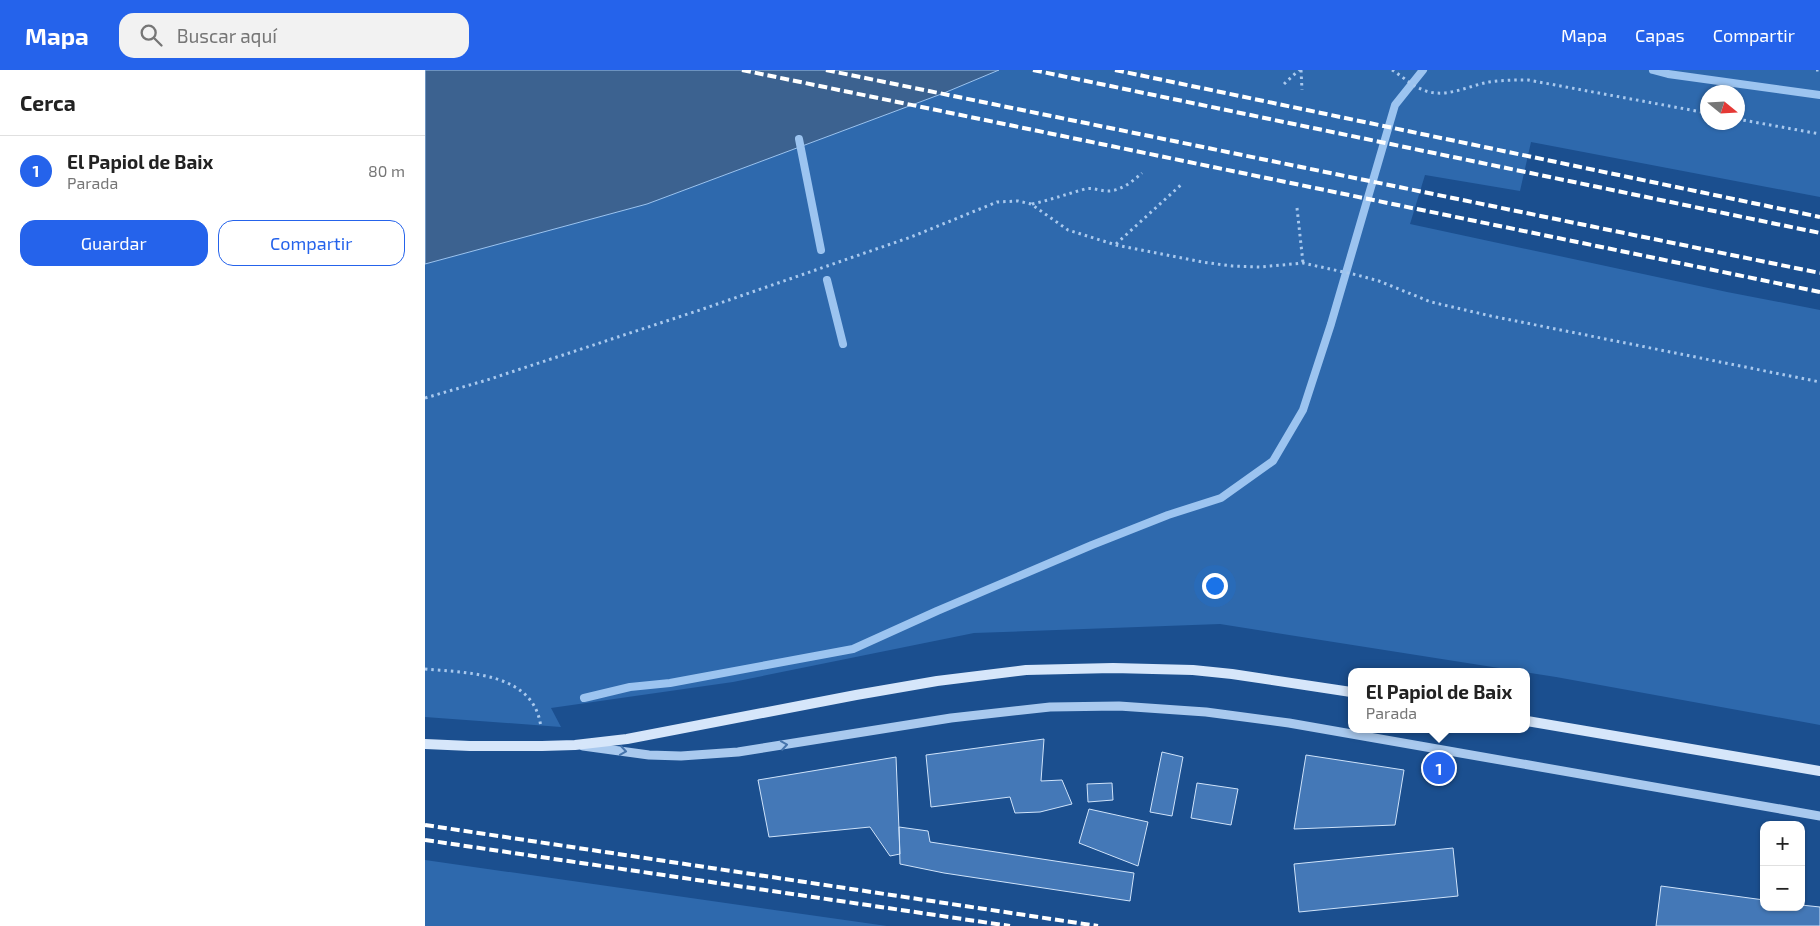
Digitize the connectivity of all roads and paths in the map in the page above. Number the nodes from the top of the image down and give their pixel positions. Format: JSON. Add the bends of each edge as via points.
{"nodes":[{"id":1,"x":1300,"y":70,"type":"edge"},
{"id":2,"x":1392,"y":70,"type":"edge"},
{"id":3,"x":1816,"y":70,"type":"edge"},
{"id":4,"x":1820,"y":70,"type":"edge"},
{"id":5,"x":1284,"y":84,"type":"dead end"},
{"id":6,"x":1303,"y":90,"type":"dead end"},
{"id":7,"x":1700,"y":112,"type":"edge"},
{"id":8,"x":1745,"y":120,"type":"edge"},
{"id":9,"x":1820,"y":134,"type":"edge"},
{"id":10,"x":1142,"y":173,"type":"dead end"},
{"id":11,"x":1183,"y":183,"type":"dead end"},
{"id":12,"x":1031,"y":204,"type":"junction"},
{"id":13,"x":1297,"y":208,"type":"dead end"},
{"id":14,"x":1115,"y":244,"type":"junction"},
{"id":15,"x":1303,"y":263,"type":"junction"},
{"id":16,"x":1820,"y":382,"type":"edge"},
{"id":17,"x":425,"y":398,"type":"edge"},
{"id":18,"x":425,"y":669,"type":"edge"},
{"id":19,"x":1348,"y":692,"type":"edge"},
{"id":20,"x":1530,"y":722,"type":"edge"},
{"id":21,"x":1348,"y":733,"type":"edge"},
{"id":22,"x":1350,"y":733,"type":"edge"},
{"id":23,"x":425,"y":744,"type":"edge"},
{"id":24,"x":575,"y":745,"type":"junction"},
{"id":25,"x":543,"y":746,"type":"junction"},
{"id":26,"x":1820,"y":771,"type":"edge"},
{"id":27,"x":1820,"y":816,"type":"edge"}],
"edges":[{"from":1,"to":5,"type":"path"},
{"from":1,"to":6,"type":"path"},
{"from":2,"to":7,"type":"path","via":[[1422,90],[1439,93],[1502,80],[1528,80]]},
{"from":3,"to":4,"type":"path"},
{"from":8,"to":9,"type":"path"},
{"from":10,"to":12,"type":"path","via":[[1132,182],[1110,191],[1086,189]]},
{"from":11,"to":14,"type":"path"},
{"from":12,"to":14,"type":"path","via":[[1068,230]]},
{"from":12,"to":17,"type":"path","via":[[997,202],[911,237],[719,304]]},
{"from":13,"to":15,"type":"path"},
{"from":14,"to":15,"type":"path","via":[[1232,266],[1260,268]]},
{"from":15,"to":16,"type":"path","via":[[1379,281],[1431,302],[1491,316]]},
{"from":18,"to":25,"type":"path","via":[[473,673],[518,688],[530,697],[540,719]]},
{"from":19,"to":24,"type":"main road","via":[[1193,670],[1026,670],[937,681],[673,731]]},
{"from":20,"to":26,"type":"main road"},
{"from":24,"to":21,"type":"street","one_way":true,"via":[[649,755],[737,752],[951,718],[1050,708],[1119,706],[1206,712]]},
{"from":22,"to":27,"type":"street","one_way":true},
{"from":23,"to":25,"type":"main road"},
{"from":24,"to":25,"type":"main road"}]}
